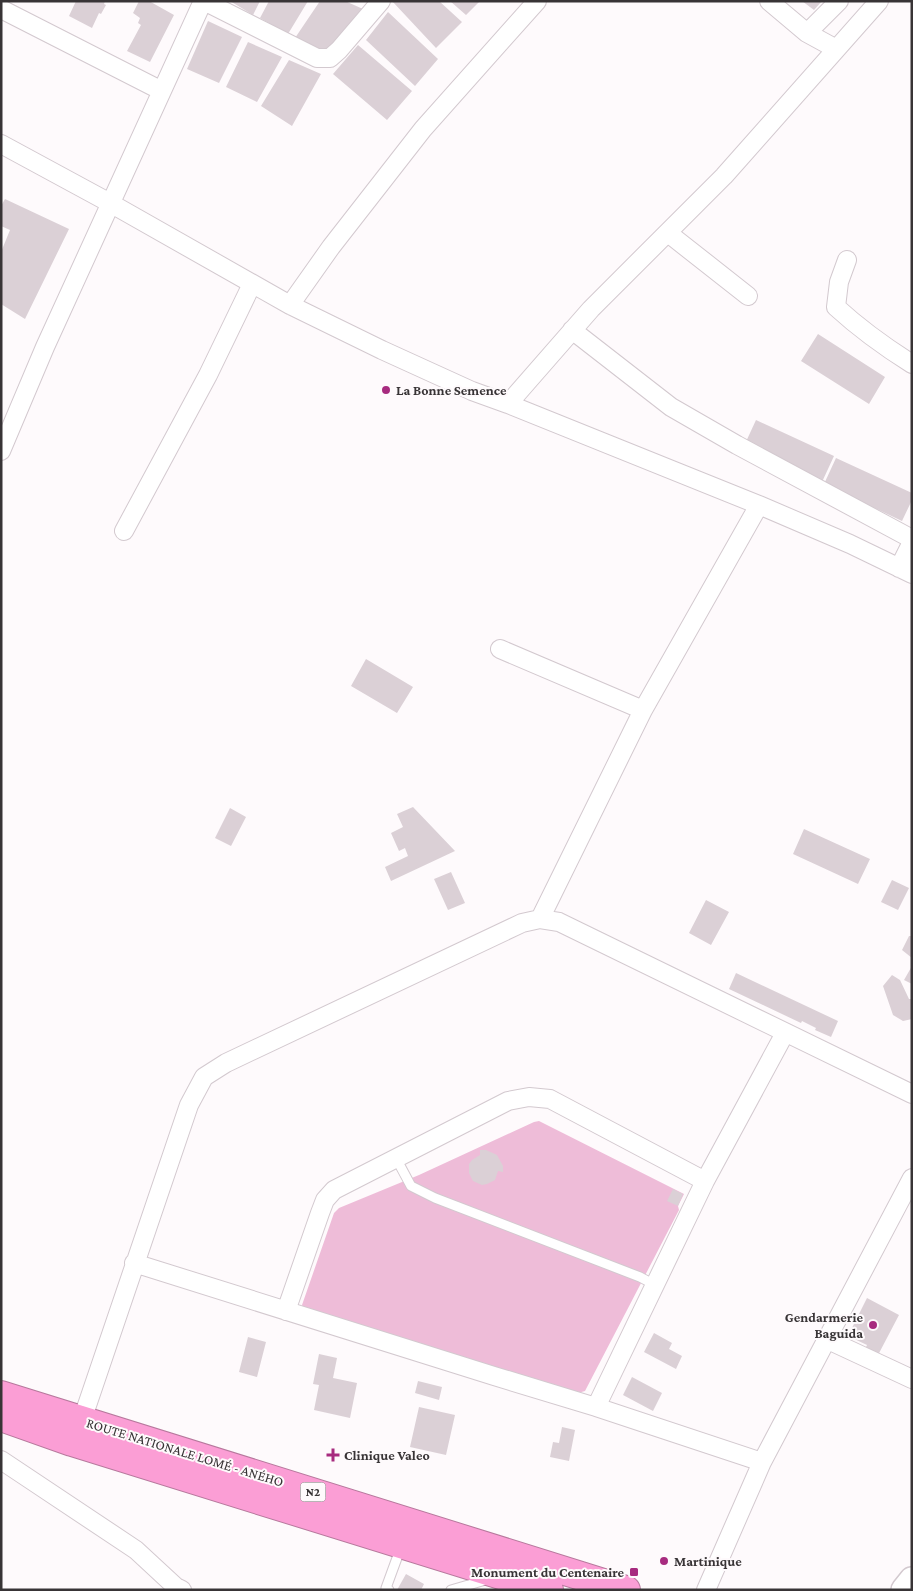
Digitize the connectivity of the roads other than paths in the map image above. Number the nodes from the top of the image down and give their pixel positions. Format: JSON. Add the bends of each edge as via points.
{"nodes":[{"id":1,"x":203,"y":1,"type":"edge"},
{"id":2,"x":381,"y":1,"type":"edge"},
{"id":3,"x":537,"y":1,"type":"edge"},
{"id":4,"x":769,"y":1,"type":"edge"},
{"id":5,"x":839,"y":1,"type":"edge"},
{"id":6,"x":879,"y":1,"type":"edge"},
{"id":7,"x":1,"y":9,"type":"edge"},
{"id":8,"x":807,"y":33,"type":"junction"},
{"id":9,"x":835,"y":51,"type":"junction"},
{"id":10,"x":162,"y":92,"type":"junction"},
{"id":11,"x":1,"y":144,"type":"edge"},
{"id":12,"x":110,"y":203,"type":"junction"},
{"id":13,"x":668,"y":233,"type":"junction"},
{"id":14,"x":847,"y":260,"type":"dead end"},
{"id":15,"x":252,"y":284,"type":"junction"},
{"id":16,"x":748,"y":296,"type":"dead end"},
{"id":17,"x":290,"y":305,"type":"junction"},
{"id":18,"x":572,"y":330,"type":"junction"},
{"id":19,"x":912,"y":364,"type":"edge"},
{"id":20,"x":508,"y":404,"type":"junction"},
{"id":21,"x":1,"y":451,"type":"edge"},
{"id":22,"x":759,"y":505,"type":"junction"},
{"id":23,"x":124,"y":530,"type":"dead end"},
{"id":24,"x":912,"y":541,"type":"edge"},
{"id":25,"x":905,"y":571,"type":"edge"},
{"id":26,"x":500,"y":649,"type":"dead end"},
{"id":27,"x":643,"y":710,"type":"junction"},
{"id":28,"x":540,"y":919,"type":"junction"},
{"id":29,"x":785,"y":1033,"type":"junction"},
{"id":30,"x":912,"y":1094,"type":"edge"},
{"id":31,"x":396,"y":1158,"type":"junction"},
{"id":32,"x":912,"y":1178,"type":"edge"},
{"id":33,"x":705,"y":1181,"type":"junction"},
{"id":34,"x":134,"y":1263,"type":"junction"},
{"id":35,"x":654,"y":1285,"type":"junction"},
{"id":36,"x":286,"y":1312,"type":"junction"},
{"id":37,"x":826,"y":1338,"type":"junction"},
{"id":38,"x":912,"y":1380,"type":"edge"},
{"id":39,"x":1,"y":1395,"type":"edge"},
{"id":40,"x":596,"y":1406,"type":"junction"},
{"id":41,"x":1,"y":1417,"type":"edge"},
{"id":42,"x":82,"y":1420,"type":"junction"},
{"id":43,"x":1,"y":1460,"type":"edge"},
{"id":44,"x":762,"y":1462,"type":"junction"},
{"id":45,"x":402,"y":1544,"type":"junction"},
{"id":46,"x":502,"y":1575,"type":"junction"},
{"id":47,"x":912,"y":1580,"type":"edge"},
{"id":48,"x":177,"y":1589,"type":"edge"},
{"id":49,"x":389,"y":1590,"type":"edge"},
{"id":50,"x":451,"y":1590,"type":"edge"},
{"id":51,"x":549,"y":1590,"type":"edge"},
{"id":52,"x":626,"y":1590,"type":"edge"},
{"id":53,"x":706,"y":1590,"type":"edge"},
{"id":54,"x":904,"y":1590,"type":"edge"}],
"edges":[{"from":1,"to":2,"type":"street","via":[[317,58],[330,58]]},
{"from":1,"to":10,"type":"street"},
{"from":3,"to":17,"type":"street","via":[[424,129],[331,247]]},
{"from":4,"to":8,"type":"street"},
{"from":5,"to":8,"type":"street"},
{"from":6,"to":9,"type":"street"},
{"from":7,"to":10,"type":"street"},
{"from":8,"to":9,"type":"street"},
{"from":9,"to":13,"type":"street","via":[[724,176]]},
{"from":10,"to":12,"type":"street"},
{"from":11,"to":12,"type":"street"},
{"from":12,"to":15,"type":"street"},
{"from":12,"to":21,"type":"street"},
{"from":13,"to":16,"type":"street"},
{"from":13,"to":18,"type":"street"},
{"from":14,"to":19,"type":"street","via":[[839,282],[836,307],[876,341]]},
{"from":15,"to":17,"type":"street"},
{"from":15,"to":23,"type":"street","via":[[208,375]]},
{"from":17,"to":20,"type":"street","via":[[472,391]]},
{"from":18,"to":20,"type":"street"},
{"from":18,"to":24,"type":"street","via":[[672,406]]},
{"from":20,"to":22,"type":"street"},
{"from":22,"to":25,"type":"street"},
{"from":22,"to":27,"type":"street"},
{"from":24,"to":25,"type":"street"},
{"from":26,"to":27,"type":"street"},
{"from":27,"to":28,"type":"street"},
{"from":28,"to":29,"type":"street","via":[[559,922]]},
{"from":28,"to":34,"type":"street","via":[[522,923],[226,1063],[204,1077],[189,1105]]},
{"from":29,"to":30,"type":"street"},
{"from":29,"to":33,"type":"street"},
{"from":31,"to":33,"type":"street","via":[[508,1101],[529,1096],[550,1099]]},
{"from":31,"to":35,"type":"lane","via":[[411,1186],[435,1198]]},
{"from":31,"to":36,"type":"street","via":[[334,1190],[325,1200]]},
{"from":32,"to":37,"type":"street"},
{"from":33,"to":35,"type":"street"},
{"from":34,"to":36,"type":"street"},
{"from":34,"to":42,"type":"street"},
{"from":35,"to":40,"type":"street"},
{"from":36,"to":40,"type":"street"},
{"from":37,"to":38,"type":"street"},
{"from":37,"to":44,"type":"street"},
{"from":39,"to":42,"type":"highway","name":"ROUTE NATIONALE LOMÉ - ANÉHO","number":"N2"},
{"from":40,"to":44,"type":"street"},
{"from":41,"to":45,"type":"highway","name":"ROUTE NATIONALE LOMÉ - ANÉHO","number":"N2"},
{"from":42,"to":52,"type":"highway","name":"ROUTE NATIONALE LOMÉ - ANÉHO","number":"N2"},
{"from":43,"to":48,"type":"street","via":[[136,1550]]},
{"from":44,"to":53,"type":"street"},
{"from":45,"to":46,"type":"highway","name":"ROUTE NATIONALE LOMÉ - ANÉHO","number":"N2"},
{"from":45,"to":49,"type":"lane","via":[[386,1588]]},
{"from":46,"to":50,"type":"lane"},
{"from":46,"to":51,"type":"highway","name":"ROUTE NATIONALE LOMÉ - ANÉHO","number":"N2"},
{"from":47,"to":54,"type":"street"}]}
